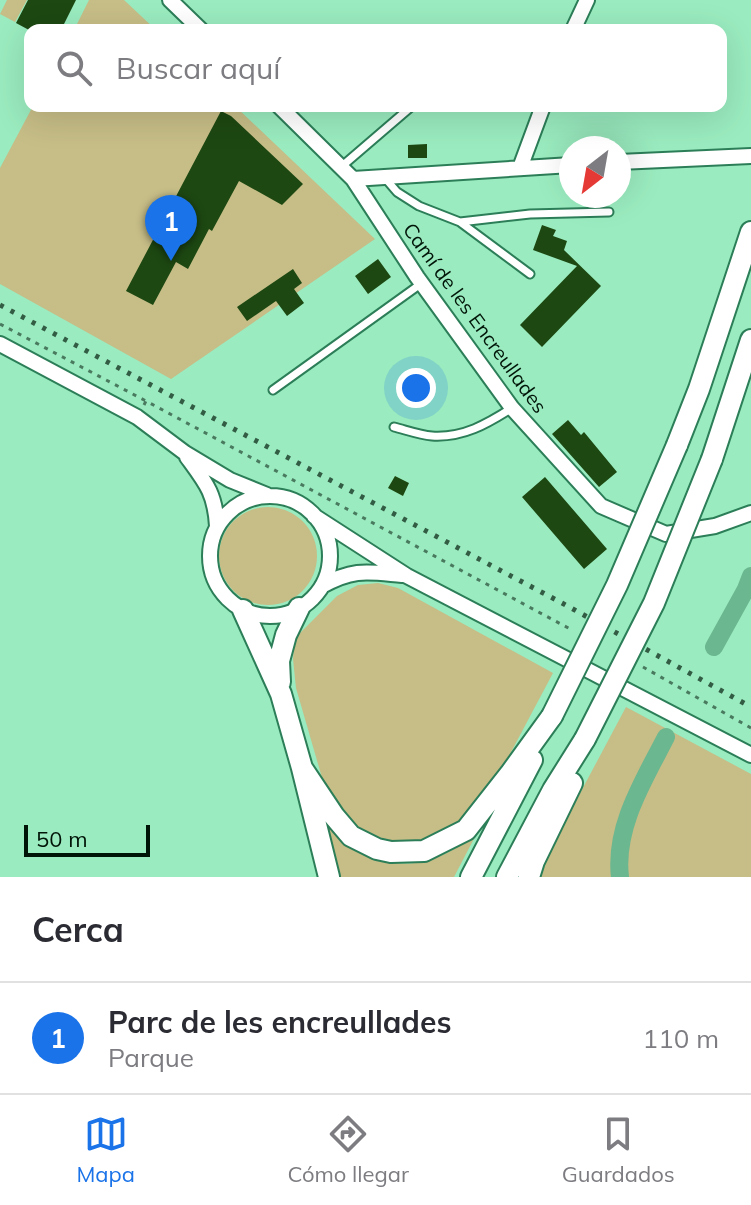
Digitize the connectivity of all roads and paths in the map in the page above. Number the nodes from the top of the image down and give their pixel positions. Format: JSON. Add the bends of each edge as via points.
{"nodes":[{"id":1,"x":170,"y":0,"type":"edge"},
{"id":2,"x":587,"y":0,"type":"edge"},
{"id":3,"x":195,"y":24,"type":"edge"},
{"id":4,"x":576,"y":24,"type":"edge"},
{"id":5,"x":285,"y":112,"type":"edge"},
{"id":6,"x":405,"y":112,"type":"edge"},
{"id":7,"x":541,"y":112,"type":"edge"},
{"id":8,"x":751,"y":156,"type":"edge"},
{"id":9,"x":631,"y":161,"type":"edge"},
{"id":10,"x":559,"y":166,"type":"edge"},
{"id":11,"x":341,"y":167,"type":"junction"},
{"id":12,"x":520,"y":168,"type":"junction"},
{"id":13,"x":384,"y":177,"type":"junction"},
{"id":14,"x":353,"y":179,"type":"junction"},
{"id":15,"x":609,"y":212,"type":"dead end"},
{"id":16,"x":460,"y":222,"type":"junction"},
{"id":17,"x":751,"y":232,"type":"edge"},
{"id":18,"x":530,"y":274,"type":"dead end"},
{"id":19,"x":422,"y":283,"type":"junction"},
{"id":20,"x":0,"y":324,"type":"edge"},
{"id":21,"x":751,"y":340,"type":"edge"},
{"id":22,"x":0,"y":344,"type":"edge"},
{"id":23,"x":273,"y":390,"type":"dead end"},
{"id":24,"x":146,"y":401,"type":"junction"},
{"id":25,"x":512,"y":408,"type":"junction"},
{"id":26,"x":137,"y":417,"type":"junction"},
{"id":27,"x":394,"y":427,"type":"dead end"},
{"id":28,"x":185,"y":453,"type":"junction"},
{"id":29,"x":270,"y":496,"type":"junction"},
{"id":30,"x":751,"y":513,"type":"edge"},
{"id":31,"x":314,"y":516,"type":"junction"},
{"id":32,"x":217,"y":526,"type":"junction"},
{"id":33,"x":407,"y":576,"type":"junction"},
{"id":34,"x":322,"y":586,"type":"junction"},
{"id":35,"x":299,"y":608,"type":"junction"},
{"id":36,"x":243,"y":610,"type":"junction"},
{"id":37,"x":573,"y":631,"type":"dead end"},
{"id":38,"x":638,"y":664,"type":"dead end"},
{"id":39,"x":281,"y":694,"type":"junction"},
{"id":40,"x":552,"y":716,"type":"junction"},
{"id":41,"x":751,"y":728,"type":"edge"},
{"id":42,"x":585,"y":739,"type":"junction"},
{"id":43,"x":751,"y":755,"type":"edge"},
{"id":44,"x":302,"y":768,"type":"junction"},
{"id":45,"x":329,"y":877,"type":"edge"},
{"id":46,"x":471,"y":877,"type":"edge"},
{"id":47,"x":507,"y":877,"type":"edge"},
{"id":48,"x":529,"y":877,"type":"edge"}],
"edges":[{"from":1,"to":3,"type":"street"},
{"from":2,"to":4,"type":"street"},
{"from":5,"to":11,"type":"street","name":"Camí de les Encreullades"},
{"from":6,"to":11,"type":"lane"},
{"from":7,"to":12,"type":"street"},
{"from":8,"to":9,"type":"street"},
{"from":10,"to":12,"type":"street"},
{"from":11,"to":14,"type":"street","name":"Camí de les Encreullades"},
{"from":12,"to":13,"type":"street"},
{"from":13,"to":14,"type":"street"},
{"from":13,"to":16,"type":"lane","via":[[419,206]]},
{"from":14,"to":19,"type":"street","name":"Camí de les Encreullades"},
{"from":15,"to":16,"type":"lane"},
{"from":16,"to":18,"type":"lane"},
{"from":17,"to":40,"type":"main road","bridge":true,"via":[[677,445],[617,585]]},
{"from":19,"to":23,"type":"lane"},
{"from":19,"to":25,"type":"street","name":"Camí de les Encreullades"},
{"from":20,"to":24,"type":"path"},
{"from":21,"to":42,"type":"main road","bridge":true,"via":[[712,459],[654,603]]},
{"from":22,"to":26,"type":"street"},
{"from":24,"to":26,"type":"path"},
{"from":24,"to":37,"type":"path"},
{"from":25,"to":27,"type":"lane","via":[[461,434],[432,436]]},
{"from":25,"to":30,"type":"street","name":"Camí de les Encreullades","via":[[601,506],[666,534]]},
{"from":26,"to":28,"type":"street"},
{"from":28,"to":29,"type":"street"},
{"from":28,"to":32,"type":"street","via":[[208,486]]},
{"from":29,"to":31,"type":"street","via":[[287,498]]},
{"from":29,"to":32,"type":"street","via":[[239,504]]},
{"from":31,"to":33,"type":"street"},
{"from":31,"to":34,"type":"street","via":[[329,550]]},
{"from":32,"to":36,"type":"street","via":[[210,564],[216,583]]},
{"from":33,"to":34,"type":"street","via":[[359,572]]},
{"from":33,"to":43,"type":"street"},
{"from":34,"to":35,"type":"street"},
{"from":35,"to":36,"type":"street","via":[[281,615]]},
{"from":35,"to":39,"type":"main road","via":[[279,661]]},
{"from":36,"to":39,"type":"main road"},
{"from":38,"to":41,"type":"path"},
{"from":39,"to":44,"type":"main road"},
{"from":40,"to":44,"type":"main road","via":[[466,830],[424,851],[391,852],[351,836]]},
{"from":40,"to":46,"type":"main road"},
{"from":42,"to":47,"type":"main road"},
{"from":42,"to":48,"type":"main road","via":[[577,773]]},
{"from":44,"to":45,"type":"main road"}]}
